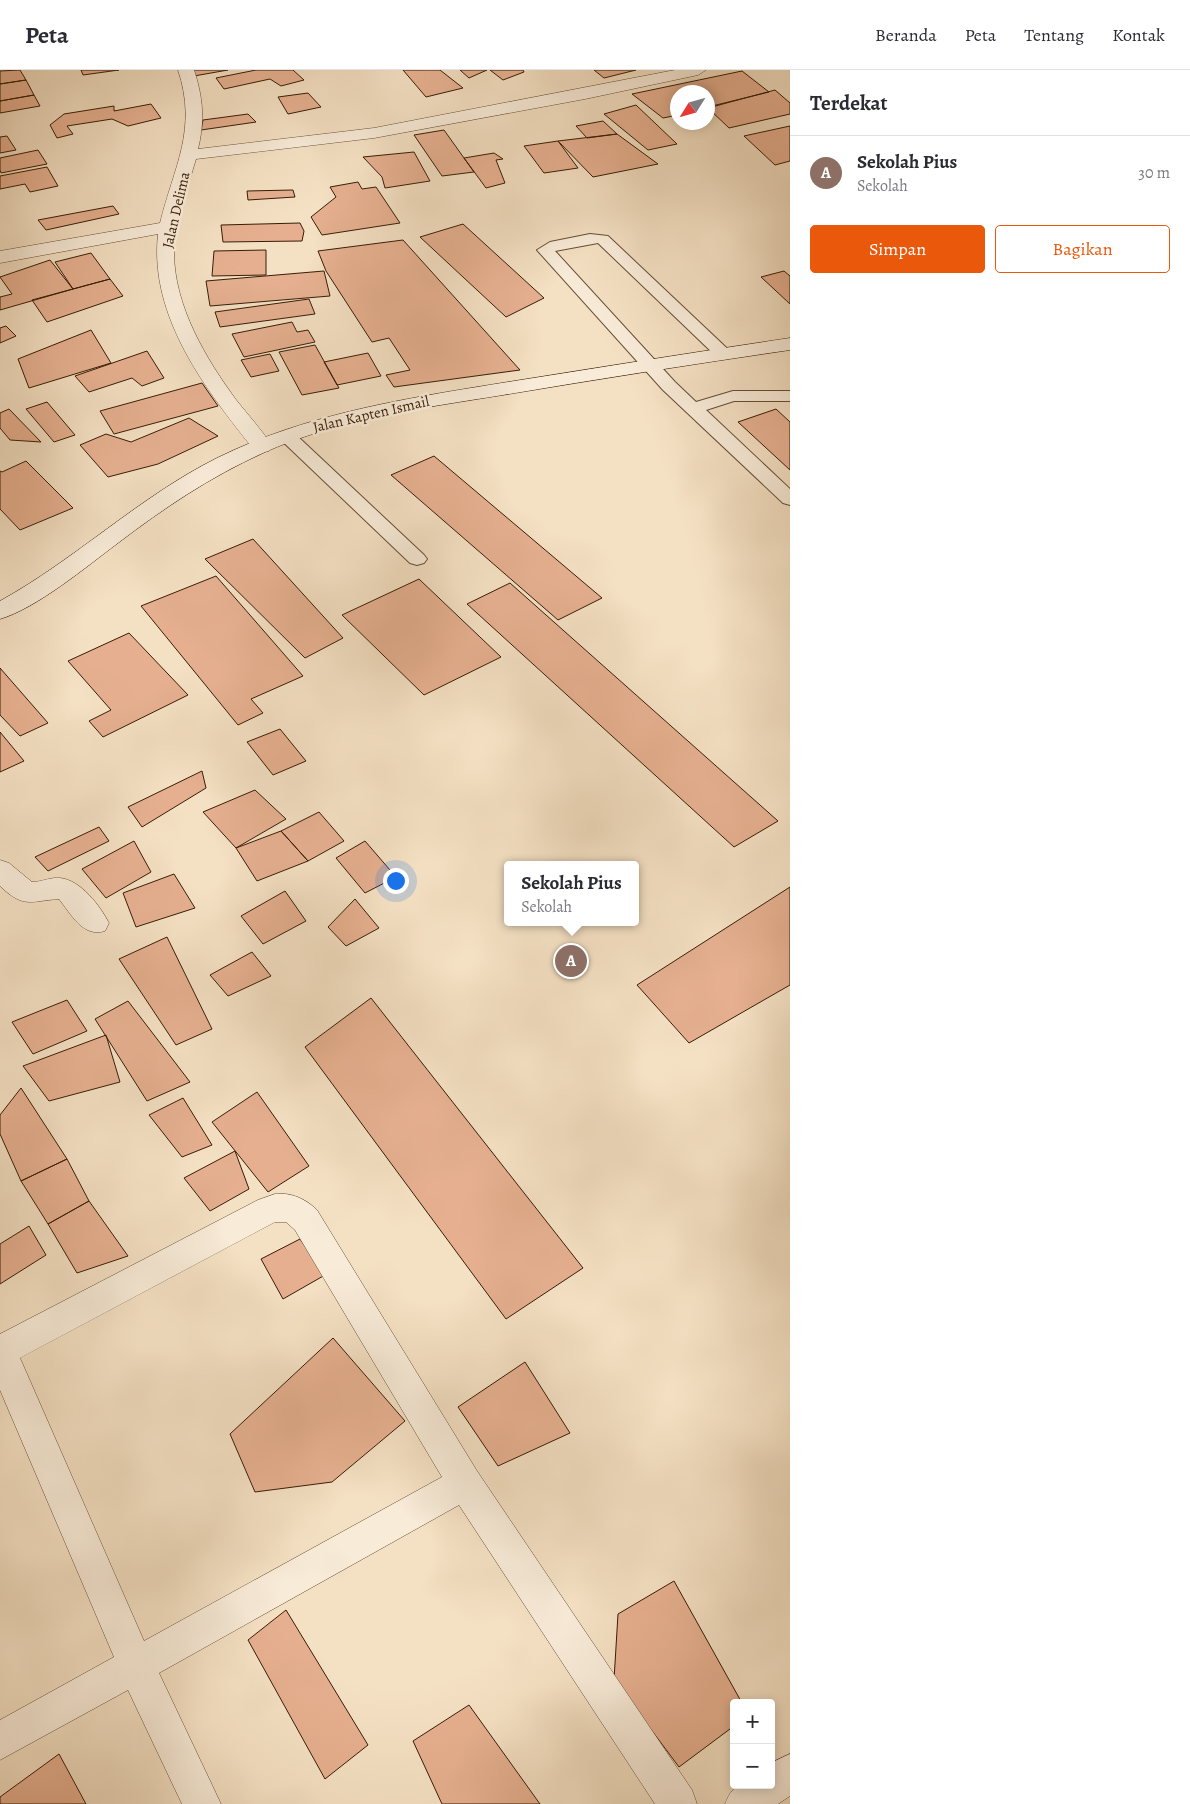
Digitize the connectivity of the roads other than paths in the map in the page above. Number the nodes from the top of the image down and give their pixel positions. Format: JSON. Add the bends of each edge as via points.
{"nodes":[{"id":1,"x":186,"y":70,"type":"edge"},
{"id":2,"x":698,"y":70,"type":"edge"},
{"id":3,"x":189,"y":155,"type":"junction"},
{"id":4,"x":169,"y":227,"type":"junction"},
{"id":5,"x":0,"y":257,"type":"edge"},
{"id":6,"x":790,"y":344,"type":"edge"},
{"id":7,"x":724,"y":354,"type":"junction"},
{"id":8,"x":650,"y":365,"type":"junction"},
{"id":9,"x":790,"y":396,"type":"edge"},
{"id":10,"x":692,"y":409,"type":"junction"},
{"id":11,"x":287,"y":436,"type":"junction"},
{"id":12,"x":262,"y":446,"type":"junction"},
{"id":13,"x":790,"y":499,"type":"edge"},
{"id":14,"x":417,"y":559,"type":"dead end"},
{"id":15,"x":0,"y":611,"type":"edge"},
{"id":16,"x":0,"y":870,"type":"edge"},
{"id":17,"x":95,"y":923,"type":"dead end"},
{"id":18,"x":0,"y":1351,"type":"edge"},
{"id":19,"x":465,"y":1483,"type":"junction"},
{"id":20,"x":136,"y":1666,"type":"junction"},
{"id":21,"x":0,"y":1741,"type":"edge"},
{"id":22,"x":790,"y":1773,"type":"edge"},
{"id":23,"x":202,"y":1804,"type":"edge"},
{"id":24,"x":678,"y":1804,"type":"edge"},
{"id":25,"x":744,"y":1804,"type":"edge"}],
"edges":[{"from":1,"to":3,"type":"street","name":"Jalan Delima","via":[[191,81],[194,107]]},
{"from":2,"to":3,"type":"street","via":[[374,133]]},
{"from":3,"to":4,"type":"street","name":"Jalan Delima"},
{"from":4,"to":5,"type":"street"},
{"from":4,"to":12,"type":"street","name":"Jalan Delima","via":[[165,250],[169,292],[185,331],[237,417]]},
{"from":6,"to":7,"type":"street","name":"Jalan Kapten Ismail"},
{"from":7,"to":8,"type":"street","name":"Jalan Kapten Ismail"},
{"from":7,"to":8,"type":"lane","via":[[602,239],[545,249]]},
{"from":8,"to":10,"type":"lane"},
{"from":8,"to":11,"type":"street","name":"Jalan Kapten Ismail","via":[[360,414]]},
{"from":9,"to":10,"type":"lane","via":[[733,396]]},
{"from":10,"to":13,"type":"lane"},
{"from":11,"to":12,"type":"street","name":"Jalan Kapten Ismail"},
{"from":11,"to":14,"type":"lane"},
{"from":12,"to":15,"type":"street","name":"Jalan Kapten Ismail","via":[[185,485],[73,567]]},
{"from":16,"to":17,"type":"street","via":[[25,891],[67,890]]},
{"from":18,"to":19,"type":"street","via":[[269,1210],[282,1206],[296,1209],[306,1220]]},
{"from":18,"to":20,"type":"street"},
{"from":19,"to":20,"type":"street"},
{"from":19,"to":24,"type":"street"},
{"from":20,"to":21,"type":"street"},
{"from":20,"to":23,"type":"street"},
{"from":22,"to":25,"type":"street"}]}
